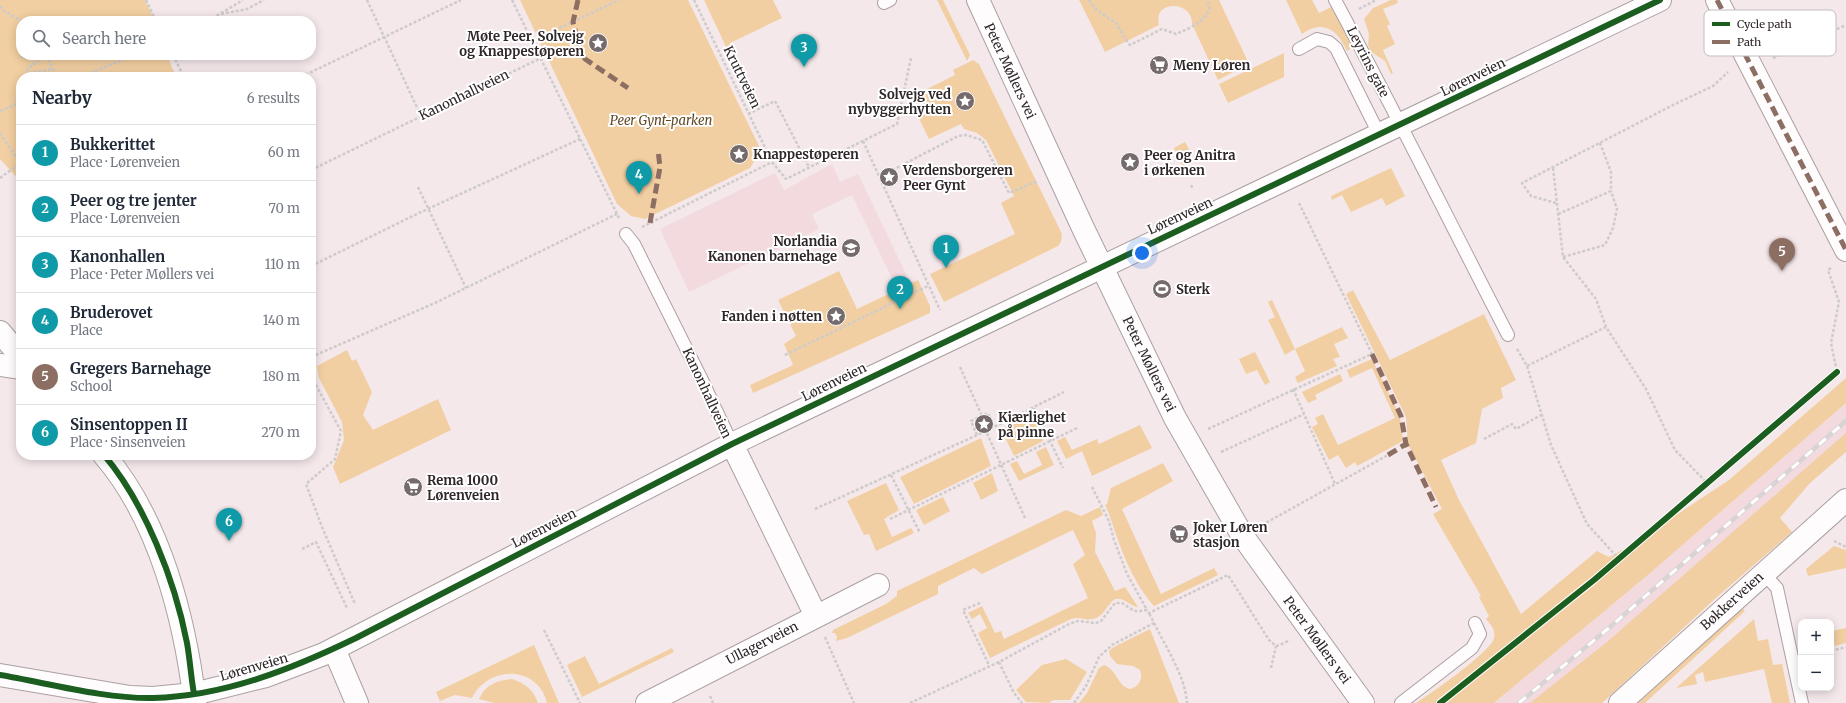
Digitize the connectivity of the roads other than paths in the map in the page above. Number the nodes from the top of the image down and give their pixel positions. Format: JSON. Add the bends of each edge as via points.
{"nodes":[{"id":1,"x":978,"y":0,"type":"edge"},
{"id":2,"x":1335,"y":0,"type":"edge"},
{"id":3,"x":1660,"y":0,"type":"edge"},
{"id":4,"x":1717,"y":0,"type":"edge"},
{"id":5,"x":1722,"y":10,"type":"edge"},
{"id":6,"x":1299,"y":49,"type":"dead end"},
{"id":7,"x":1746,"y":56,"type":"edge"},
{"id":8,"x":1399,"y":124,"type":"junction"},
{"id":9,"x":1378,"y":134,"type":"junction"},
{"id":10,"x":626,"y":234,"type":"road end"},
{"id":11,"x":1840,"y":258,"type":"edge"},
{"id":12,"x":1101,"y":266,"type":"junction"},
{"id":13,"x":0,"y":332,"type":"edge"},
{"id":14,"x":1508,"y":335,"type":"road end"},
{"id":15,"x":16,"y":350,"type":"edge"},
{"id":16,"x":16,"y":357,"type":"edge"},
{"id":17,"x":0,"y":365,"type":"edge"},
{"id":18,"x":732,"y":444,"type":"junction"},
{"id":19,"x":108,"y":460,"type":"edge"},
{"id":20,"x":1846,"y":500,"type":"edge"},
{"id":21,"x":1764,"y":572,"type":"junction"},
{"id":22,"x":878,"y":585,"type":"dead end"},
{"id":23,"x":816,"y":616,"type":"junction"},
{"id":24,"x":1475,"y":623,"type":"dead end"},
{"id":25,"x":334,"y":649,"type":"junction"},
{"id":26,"x":0,"y":675,"type":"edge"},
{"id":27,"x":195,"y":699,"type":"edge"},
{"id":28,"x":357,"y":703,"type":"edge"},
{"id":29,"x":647,"y":703,"type":"edge"},
{"id":30,"x":1363,"y":703,"type":"edge"},
{"id":31,"x":1401,"y":703,"type":"edge"},
{"id":32,"x":1620,"y":703,"type":"edge"},
{"id":33,"x":1802,"y":703,"type":"edge"}],
"edges":[{"from":1,"to":12,"type":"street","name":"Peter Møllers vei"},
{"from":2,"to":8,"type":"lane","name":"Leyrins gate"},
{"from":3,"to":8,"type":"street","name":"Lørenveien"},
{"from":4,"to":5,"type":"street"},
{"from":6,"to":9,"type":"lane","via":[[1317,39],[1329,42],[1336,48]]},
{"from":7,"to":11,"type":"street"},
{"from":8,"to":9,"type":"street","name":"Lørenveien"},
{"from":8,"to":14,"type":"lane","name":"Leyrins gate","via":[[1416,151],[1448,220]]},
{"from":9,"to":12,"type":"street","name":"Lørenveien"},
{"from":10,"to":18,"type":"lane","name":"Kanonhallveien","via":[[634,244]]},
{"from":12,"to":18,"type":"street","name":"Lørenveien"},
{"from":12,"to":30,"type":"street","name":"Peter Møllers vei","via":[[1175,418],[1242,535]]},
{"from":13,"to":15,"type":"street"},
{"from":16,"to":17,"type":"street"},
{"from":18,"to":23,"type":"street","name":"Kanonhallveien"},
{"from":18,"to":25,"type":"street","name":"Lørenveien"},
{"from":19,"to":27,"type":"street","via":[[119,472],[153,536],[176,598],[187,643]]},
{"from":20,"to":21,"type":"street","name":"Bøkkerveien"},
{"from":21,"to":32,"type":"street","name":"Bøkkerveien"},
{"from":21,"to":33,"type":"lane","via":[[1777,588]]},
{"from":22,"to":23,"type":"street","name":"Ullagerveien"},
{"from":23,"to":29,"type":"street","name":"Ullagerveien"},
{"from":24,"to":31,"type":"lane","via":[[1480,634],[1472,648]]},
{"from":25,"to":27,"type":"street","name":"Lørenveien","via":[[277,673]]},
{"from":25,"to":28,"type":"street"},
{"from":26,"to":27,"type":"street","name":"Lørenveien","via":[[130,697]]}]}
